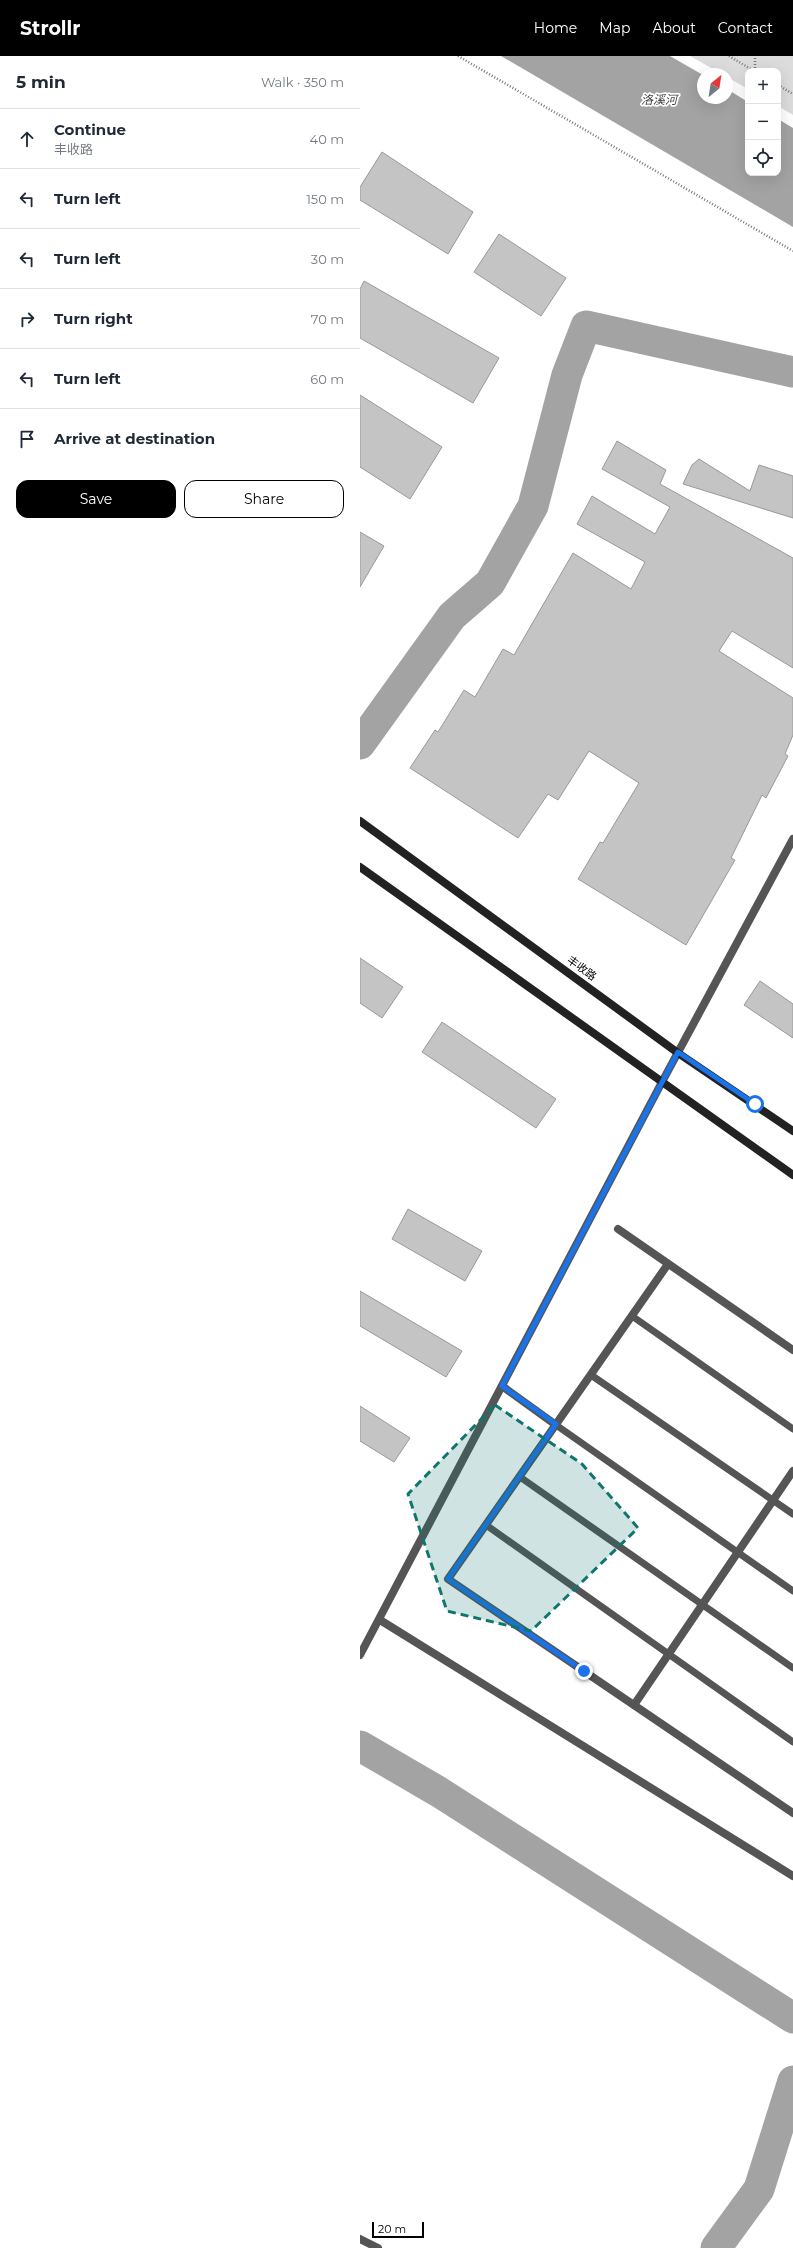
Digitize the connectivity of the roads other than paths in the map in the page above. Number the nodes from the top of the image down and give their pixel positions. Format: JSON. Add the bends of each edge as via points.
{"nodes":[{"id":1,"x":360,"y":821,"type":"edge"},
{"id":2,"x":793,"y":839,"type":"edge"},
{"id":3,"x":360,"y":867,"type":"edge"},
{"id":4,"x":678,"y":1052,"type":"junction"},
{"id":5,"x":662,"y":1082,"type":"junction"},
{"id":6,"x":793,"y":1130,"type":"edge"},
{"id":7,"x":793,"y":1175,"type":"edge"},
{"id":8,"x":618,"y":1229,"type":"dead end"},
{"id":9,"x":668,"y":1264,"type":"junction"},
{"id":10,"x":632,"y":1316,"type":"junction"},
{"id":11,"x":793,"y":1350,"type":"edge"},
{"id":12,"x":591,"y":1375,"type":"junction"},
{"id":13,"x":502,"y":1386,"type":"junction"},
{"id":14,"x":556,"y":1424,"type":"junction"},
{"id":15,"x":793,"y":1429,"type":"edge"},
{"id":16,"x":793,"y":1471,"type":"edge"},
{"id":17,"x":520,"y":1476,"type":"junction"},
{"id":18,"x":773,"y":1500,"type":"junction"},
{"id":19,"x":793,"y":1514,"type":"edge"},
{"id":20,"x":486,"y":1525,"type":"junction"},
{"id":21,"x":738,"y":1552,"type":"junction"},
{"id":22,"x":793,"y":1591,"type":"edge"},
{"id":23,"x":702,"y":1604,"type":"junction"},
{"id":24,"x":380,"y":1620,"type":"junction"},
{"id":25,"x":668,"y":1654,"type":"junction"},
{"id":26,"x":360,"y":1655,"type":"edge"},
{"id":27,"x":793,"y":1668,"type":"edge"},
{"id":28,"x":634,"y":1705,"type":"junction"},
{"id":29,"x":793,"y":1742,"type":"edge"},
{"id":30,"x":793,"y":1813,"type":"edge"},
{"id":31,"x":793,"y":1876,"type":"edge"},
{"id":32,"x":360,"y":2239,"type":"edge"},
{"id":33,"x":378,"y":2248,"type":"edge"}],
"edges":[{"from":1,"to":4,"type":"main road","name":"丰收路"},
{"from":2,"to":4,"type":"street"},
{"from":3,"to":5,"type":"main road"},
{"from":4,"to":5,"type":"street"},
{"from":4,"to":6,"type":"main road","name":"丰收路"},
{"from":5,"to":7,"type":"main road"},
{"from":5,"to":13,"type":"street"},
{"from":8,"to":9,"type":"street"},
{"from":9,"to":10,"type":"street"},
{"from":9,"to":11,"type":"street"},
{"from":10,"to":12,"type":"street"},
{"from":10,"to":15,"type":"lane"},
{"from":12,"to":14,"type":"street"},
{"from":12,"to":18,"type":"lane"},
{"from":13,"to":14,"type":"street"},
{"from":13,"to":24,"type":"street"},
{"from":14,"to":17,"type":"street"},
{"from":14,"to":21,"type":"lane"},
{"from":16,"to":18,"type":"street"},
{"from":17,"to":20,"type":"street"},
{"from":17,"to":23,"type":"lane"},
{"from":18,"to":19,"type":"lane"},
{"from":18,"to":21,"type":"street"},
{"from":20,"to":25,"type":"lane"},
{"from":20,"to":28,"type":"street","via":[[448,1579]]},
{"from":21,"to":22,"type":"lane"},
{"from":21,"to":23,"type":"street"},
{"from":23,"to":25,"type":"street"},
{"from":23,"to":27,"type":"lane"},
{"from":24,"to":26,"type":"street"},
{"from":24,"to":31,"type":"street"},
{"from":25,"to":28,"type":"street"},
{"from":25,"to":29,"type":"lane"},
{"from":28,"to":30,"type":"street"},
{"from":32,"to":33,"type":"street"}]}
